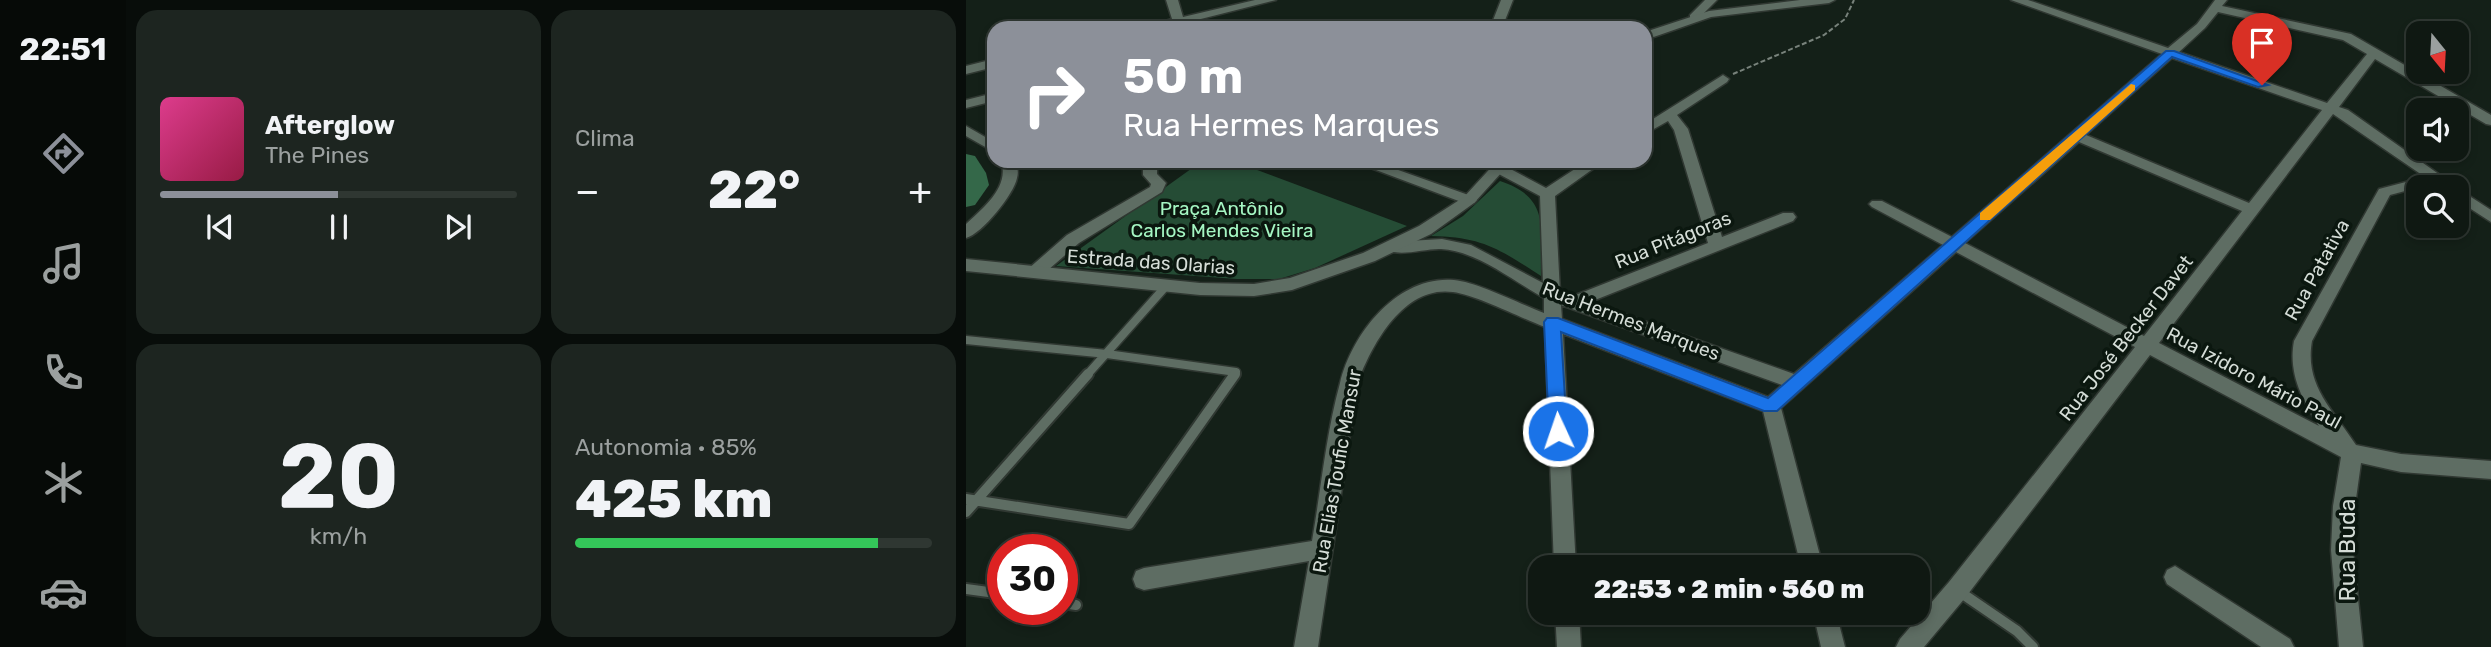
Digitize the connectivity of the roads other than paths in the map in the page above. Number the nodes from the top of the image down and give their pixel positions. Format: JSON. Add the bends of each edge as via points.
{"nodes":[{"id":1,"x":1172,"y":0,"type":"edge"},
{"id":2,"x":1270,"y":0,"type":"edge"},
{"id":3,"x":1507,"y":0,"type":"edge"},
{"id":4,"x":1711,"y":0,"type":"edge"},
{"id":5,"x":1829,"y":0,"type":"edge"},
{"id":6,"x":2017,"y":0,"type":"edge"},
{"id":7,"x":2048,"y":4,"type":"edge"},
{"id":8,"x":2219,"y":4,"type":"edge"},
{"id":9,"x":1694,"y":17,"type":"junction"},
{"id":10,"x":1179,"y":21,"type":"edge"},
{"id":11,"x":1191,"y":21,"type":"edge"},
{"id":12,"x":1499,"y":21,"type":"edge"},
{"id":13,"x":1652,"y":33,"type":"edge"},
{"id":14,"x":2375,"y":51,"type":"junction"},
{"id":15,"x":2170,"y":53,"type":"junction"},
{"id":16,"x":987,"y":65,"type":"edge"},
{"id":17,"x":966,"y":70,"type":"edge"},
{"id":18,"x":1723,"y":79,"type":"road end"},
{"id":19,"x":987,"y":99,"type":"edge"},
{"id":20,"x":966,"y":104,"type":"edge"},
{"id":21,"x":2331,"y":108,"type":"junction"},
{"id":22,"x":1669,"y":114,"type":"junction"},
{"id":23,"x":2491,"y":121,"type":"edge"},
{"id":24,"x":1652,"y":125,"type":"edge"},
{"id":25,"x":966,"y":130,"type":"edge"},
{"id":26,"x":2077,"y":136,"type":"junction"},
{"id":27,"x":987,"y":144,"type":"edge"},
{"id":28,"x":1012,"y":168,"type":"edge"},
{"id":29,"x":1150,"y":168,"type":"edge"},
{"id":30,"x":1379,"y":168,"type":"edge"},
{"id":31,"x":1498,"y":168,"type":"edge"},
{"id":32,"x":1506,"y":168,"type":"edge"},
{"id":33,"x":1586,"y":168,"type":"edge"},
{"id":34,"x":2432,"y":175,"type":"edge"},
{"id":35,"x":2406,"y":189,"type":"edge"},
{"id":36,"x":1547,"y":194,"type":"junction"},
{"id":37,"x":1469,"y":200,"type":"junction"},
{"id":38,"x":2469,"y":201,"type":"edge"},
{"id":39,"x":1877,"y":204,"type":"dead end"},
{"id":40,"x":2252,"y":210,"type":"junction"},
{"id":41,"x":1788,"y":217,"type":"dead end"},
{"id":42,"x":2491,"y":217,"type":"edge"},
{"id":43,"x":966,"y":233,"type":"edge"},
{"id":44,"x":1954,"y":244,"type":"junction"},
{"id":45,"x":1717,"y":246,"type":"junction"},
{"id":46,"x":1392,"y":247,"type":"junction"},
{"id":47,"x":966,"y":265,"type":"edge"},
{"id":48,"x":1034,"y":273,"type":"junction"},
{"id":49,"x":1432,"y":285,"type":"joint"},
{"id":50,"x":1166,"y":286,"type":"junction"},
{"id":51,"x":1552,"y":295,"type":"junction"},
{"id":52,"x":1574,"y":302,"type":"junction"},
{"id":53,"x":1552,"y":322,"type":"junction"},
{"id":54,"x":966,"y":340,"type":"edge"},
{"id":55,"x":2147,"y":346,"type":"junction"},
{"id":56,"x":1107,"y":354,"type":"junction"},
{"id":57,"x":1798,"y":383,"type":"junction"},
{"id":58,"x":1770,"y":407,"type":"junction"},
{"id":59,"x":2352,"y":453,"type":"junction"},
{"id":60,"x":2491,"y":470,"type":"edge"},
{"id":61,"x":971,"y":499,"type":"edge"},
{"id":62,"x":966,"y":512,"type":"edge"},
{"id":63,"x":1322,"y":549,"type":"junction"},
{"id":64,"x":1564,"y":555,"type":"edge"},
{"id":65,"x":1809,"y":555,"type":"edge"},
{"id":66,"x":2175,"y":578,"type":"dead end"},
{"id":67,"x":1144,"y":579,"type":"dead end"},
{"id":68,"x":966,"y":589,"type":"edge"},
{"id":69,"x":1957,"y":590,"type":"junction"},
{"id":70,"x":987,"y":592,"type":"edge"},
{"id":71,"x":1568,"y":625,"type":"edge"},
{"id":72,"x":1827,"y":625,"type":"edge"},
{"id":73,"x":1306,"y":647,"type":"edge"},
{"id":74,"x":1569,"y":647,"type":"edge"},
{"id":75,"x":1833,"y":647,"type":"edge"},
{"id":76,"x":1908,"y":647,"type":"edge"},
{"id":77,"x":2033,"y":647,"type":"edge"},
{"id":78,"x":2282,"y":647,"type":"edge"},
{"id":79,"x":2351,"y":647,"type":"edge"}],
"edges":[{"from":1,"to":10,"type":"street"},
{"from":2,"to":11,"type":"street"},
{"from":3,"to":12,"type":"street"},
{"from":4,"to":9,"type":"street"},
{"from":5,"to":9,"type":"street"},
{"from":6,"to":7,"type":"street"},
{"from":7,"to":15,"type":"street"},
{"from":8,"to":14,"type":"street","via":[[2347,37]]},
{"from":8,"to":15,"type":"street"},
{"from":9,"to":13,"type":"street"},
{"from":14,"to":21,"type":"street","name":"Rua José Becker Davet"},
{"from":14,"to":23,"type":"street"},
{"from":15,"to":21,"type":"street"},
{"from":15,"to":26,"type":"street"},
{"from":16,"to":17,"type":"street"},
{"from":18,"to":22,"type":"street"},
{"from":19,"to":20,"type":"street"},
{"from":21,"to":34,"type":"street","via":[[2360,123]]},
{"from":21,"to":40,"type":"street","name":"Rua José Becker Davet"},
{"from":22,"to":24,"type":"street"},
{"from":22,"to":45,"type":"street","via":[[1681,129]]},
{"from":25,"to":27,"type":"street"},
{"from":26,"to":40,"type":"street"},
{"from":26,"to":44,"type":"street"},
{"from":28,"to":43,"type":"street","via":[[1011,180],[1001,196]]},
{"from":29,"to":48,"type":"street","via":[[1150,175],[1159,183],[1157,188],[1073,239]]},
{"from":30,"to":37,"type":"street"},
{"from":31,"to":37,"type":"street","name":"Estrada das Olarias"},
{"from":32,"to":36,"type":"street"},
{"from":33,"to":36,"type":"street"},
{"from":35,"to":59,"type":"street","name":"Rua Patativa","via":[[2384,192],[2300,349],[2308,389],[2319,413]]},
{"from":36,"to":51,"type":"street"},
{"from":37,"to":46,"type":"street","name":"Estrada das Olarias"},
{"from":38,"to":42,"type":"street"},
{"from":39,"to":44,"type":"street","name":"Rua Izidoro Mário Paul"},
{"from":40,"to":55,"type":"street","name":"Rua José Becker Davet"},
{"from":41,"to":45,"type":"street","name":"Rua Pitágoras"},
{"from":44,"to":55,"type":"street","name":"Rua Izidoro Mário Paul"},
{"from":44,"to":57,"type":"street"},
{"from":45,"to":52,"type":"street","name":"Rua Pitágoras"},
{"from":46,"to":50,"type":"street","name":"Estrada das Olarias","via":[[1314,278],[1272,288]]},
{"from":46,"to":51,"type":"street","name":"Rua Hermes Marques","via":[[1442,244],[1471,250]]},
{"from":47,"to":48,"type":"street","name":"Estrada das Olarias"},
{"from":48,"to":50,"type":"street","name":"Estrada das Olarias"},
{"from":49,"to":53,"type":"street","name":"Rua Hermes Marques","via":[[1456,286]]},
{"from":49,"to":63,"type":"street","name":"Rua Elias Toufic Mansur","via":[[1398,305],[1355,364]]},
{"from":50,"to":56,"type":"lane"},
{"from":51,"to":52,"type":"street","name":"Rua Hermes Marques"},
{"from":51,"to":53,"type":"street"},
{"from":52,"to":57,"type":"street","name":"Rua Hermes Marques"},
{"from":53,"to":58,"type":"street","name":"Rua Hermes Marques"},
{"from":53,"to":64,"type":"street"},
{"from":54,"to":56,"type":"lane"},
{"from":55,"to":59,"type":"street","name":"Rua Izidoro Mário Paul"},
{"from":55,"to":69,"type":"street","name":"Rua José Becker Davet"},
{"from":56,"to":61,"type":"lane"},
{"from":56,"to":61,"type":"lane","via":[[1236,372],[1129,524]]},
{"from":57,"to":58,"type":"street"},
{"from":58,"to":65,"type":"street"},
{"from":59,"to":60,"type":"street","name":"Rua Izidoro Mário Paul","via":[[2401,463]]},
{"from":59,"to":79,"type":"street","name":"Rua Buda","via":[[2342,550]]},
{"from":61,"to":62,"type":"lane"},
{"from":63,"to":67,"type":"street"},
{"from":63,"to":73,"type":"street","name":"Rua Elias Toufic Mansur"},
{"from":66,"to":78,"type":"street"},
{"from":68,"to":70,"type":"lane"},
{"from":69,"to":76,"type":"street","name":"Rua José Becker Davet"},
{"from":69,"to":77,"type":"lane"},
{"from":71,"to":74,"type":"street"},
{"from":72,"to":75,"type":"street"}]}
